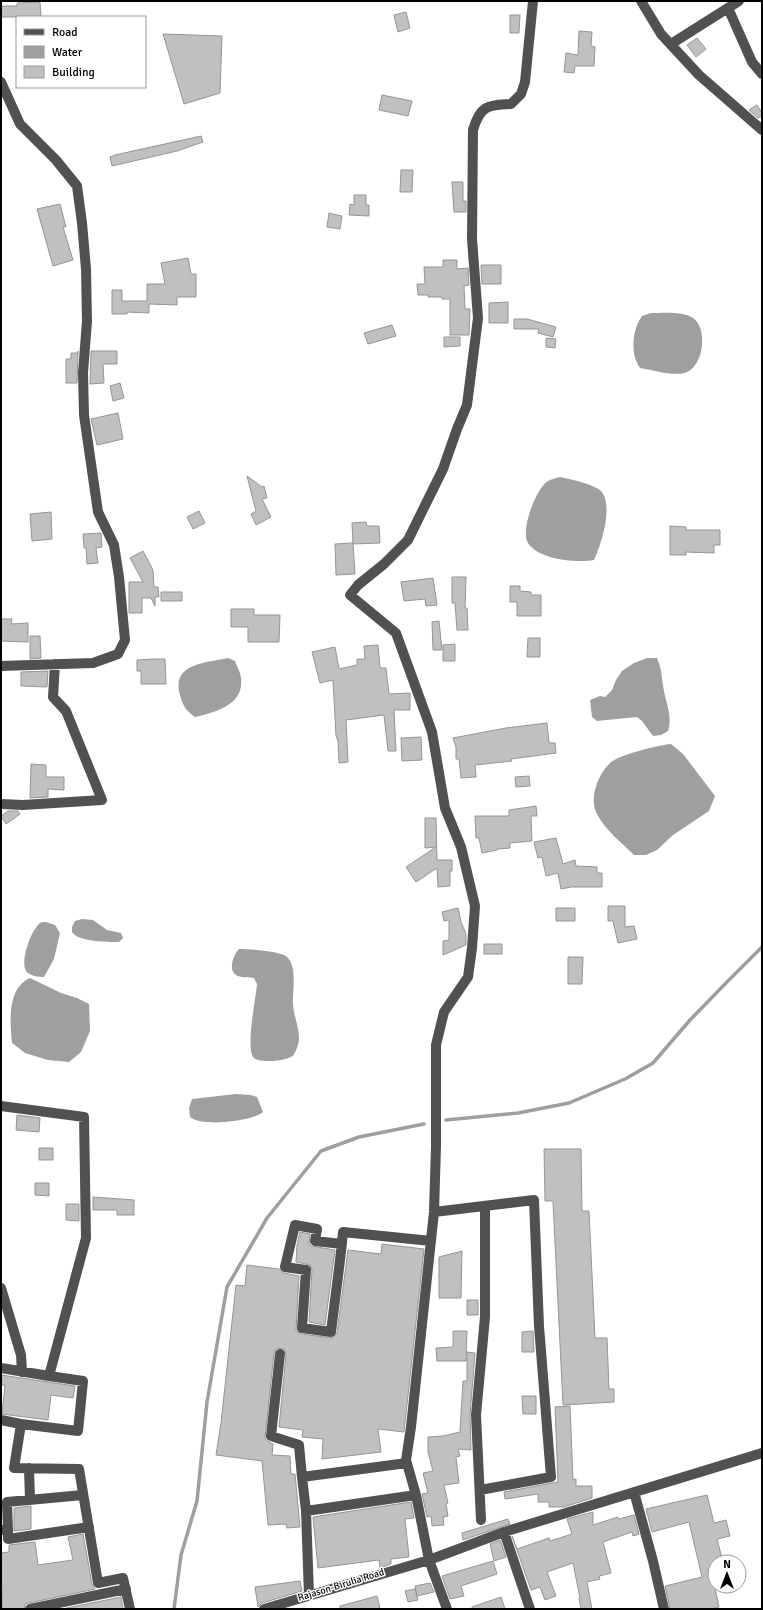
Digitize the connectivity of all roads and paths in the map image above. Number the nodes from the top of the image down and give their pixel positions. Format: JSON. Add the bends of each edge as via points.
{"nodes":[{"id":1,"x":533,"y":1,"type":"edge"},
{"id":2,"x":641,"y":1,"type":"edge"},
{"id":3,"x":739,"y":1,"type":"edge"},
{"id":4,"x":728,"y":8,"type":"junction"},
{"id":5,"x":671,"y":44,"type":"junction"},
{"id":6,"x":762,"y":74,"type":"edge"},
{"id":7,"x":1,"y":82,"type":"edge"},
{"id":8,"x":762,"y":130,"type":"edge"},
{"id":9,"x":55,"y":664,"type":"junction"},
{"id":10,"x":1,"y":666,"type":"edge"},
{"id":11,"x":1,"y":804,"type":"edge"},
{"id":12,"x":1,"y":1106,"type":"edge"},
{"id":13,"x":485,"y":1206,"type":"junction"},
{"id":14,"x":434,"y":1212,"type":"junction"},
{"id":15,"x":431,"y":1241,"type":"junction"},
{"id":16,"x":342,"y":1244,"type":"junction"},
{"id":17,"x":1,"y":1288,"type":"edge"},
{"id":18,"x":280,"y":1354,"type":"dead end"},
{"id":19,"x":1,"y":1368,"type":"edge"},
{"id":20,"x":22,"y":1372,"type":"junction"},
{"id":21,"x":49,"y":1376,"type":"junction"},
{"id":22,"x":1,"y":1420,"type":"edge"},
{"id":23,"x":21,"y":1424,"type":"junction"},
{"id":24,"x":762,"y":1453,"type":"edge"},
{"id":25,"x":407,"y":1463,"type":"junction"},
{"id":26,"x":29,"y":1468,"type":"junction"},
{"id":27,"x":302,"y":1477,"type":"junction"},
{"id":28,"x":480,"y":1490,"type":"junction"},
{"id":29,"x":634,"y":1492,"type":"junction"},
{"id":30,"x":84,"y":1495,"type":"junction"},
{"id":31,"x":416,"y":1495,"type":"junction"},
{"id":32,"x":30,"y":1500,"type":"junction"},
{"id":33,"x":306,"y":1511,"type":"junction"},
{"id":34,"x":481,"y":1520,"type":"dead end"},
{"id":35,"x":89,"y":1527,"type":"junction"},
{"id":36,"x":4,"y":1530,"type":"edge"},
{"id":37,"x":504,"y":1532,"type":"junction"},
{"id":38,"x":429,"y":1560,"type":"junction"},
{"id":39,"x":126,"y":1589,"type":"junction"},
{"id":40,"x":309,"y":1596,"type":"junction"},
{"id":41,"x":284,"y":1606,"type":"edge"},
{"id":42,"x":30,"y":1609,"type":"edge"},
{"id":43,"x":130,"y":1609,"type":"edge"},
{"id":44,"x":264,"y":1609,"type":"edge"},
{"id":45,"x":447,"y":1609,"type":"edge"},
{"id":46,"x":530,"y":1609,"type":"edge"},
{"id":47,"x":664,"y":1609,"type":"edge"}],
"edges":[{"from":1,"to":14,"type":"street","via":[[525,82],[521,94],[510,104],[490,105],[482,110],[473,130],[472,238],[478,318],[467,405],[443,469],[408,540],[350,595],[396,633],[432,732],[445,808],[461,847],[474,906],[468,977],[444,1012],[436,1044]]},
{"from":2,"to":5,"type":"street"},
{"from":3,"to":4,"type":"street"},
{"from":4,"to":5,"type":"street"},
{"from":4,"to":6,"type":"street","via":[[752,62]]},
{"from":5,"to":8,"type":"street","via":[[699,75]]},
{"from":7,"to":9,"type":"street","via":[[20,124],[56,160],[77,186],[86,269],[84,415],[98,512],[114,545],[124,622],[125,640],[118,654],[93,663]]},
{"from":9,"to":10,"type":"street"},
{"from":9,"to":11,"type":"street","via":[[53,697],[66,711],[102,800]]},
{"from":12,"to":21,"type":"street","via":[[84,1117],[86,1238]]},
{"from":13,"to":14,"type":"street"},
{"from":13,"to":28,"type":"street","via":[[485,1317],[476,1415]]},
{"from":13,"to":28,"type":"street","via":[[534,1200],[539,1326],[551,1477]]},
{"from":14,"to":15,"type":"street"},
{"from":15,"to":16,"type":"street","via":[[343,1232]]},
{"from":15,"to":25,"type":"street"},
{"from":16,"to":16,"type":"street","via":[[331,1332],[302,1328],[306,1270],[285,1267],[294,1224],[317,1229],[315,1241]]},
{"from":17,"to":20,"type":"street","via":[[21,1355]]},
{"from":18,"to":27,"type":"street","via":[[271,1436],[300,1445]]},
{"from":19,"to":20,"type":"street"},
{"from":20,"to":21,"type":"street"},
{"from":21,"to":23,"type":"street","via":[[84,1381],[78,1431]]},
{"from":22,"to":23,"type":"street"},
{"from":23,"to":26,"type":"street","via":[[14,1468]]},
{"from":24,"to":29,"type":"street","name":"Rajason-Birulia Road"},
{"from":25,"to":27,"type":"street"},
{"from":25,"to":31,"type":"street"},
{"from":26,"to":30,"type":"street","via":[[79,1469]]},
{"from":26,"to":32,"type":"street"},
{"from":27,"to":33,"type":"street"},
{"from":28,"to":34,"type":"street"},
{"from":29,"to":37,"type":"street","name":"Rajason-Birulia Road"},
{"from":29,"to":47,"type":"street"},
{"from":30,"to":32,"type":"street"},
{"from":30,"to":35,"type":"street"},
{"from":31,"to":33,"type":"street"},
{"from":31,"to":38,"type":"street"},
{"from":32,"to":36,"type":"street","via":[[7,1502]]},
{"from":33,"to":40,"type":"street"},
{"from":35,"to":36,"type":"street","via":[[8,1539]]},
{"from":35,"to":39,"type":"street","via":[[98,1582],[123,1578]]},
{"from":37,"to":38,"type":"street","name":"Rajason-Birulia Road"},
{"from":37,"to":46,"type":"street"},
{"from":38,"to":40,"type":"street","name":"Rajason-Birulia Road"},
{"from":38,"to":45,"type":"street"},
{"from":39,"to":42,"type":"street"},
{"from":39,"to":43,"type":"street"},
{"from":40,"to":41,"type":"street","name":"Rajason-Birulia Road"},
{"from":41,"to":44,"type":"street","name":"Rajason-Birulia Road"}]}
